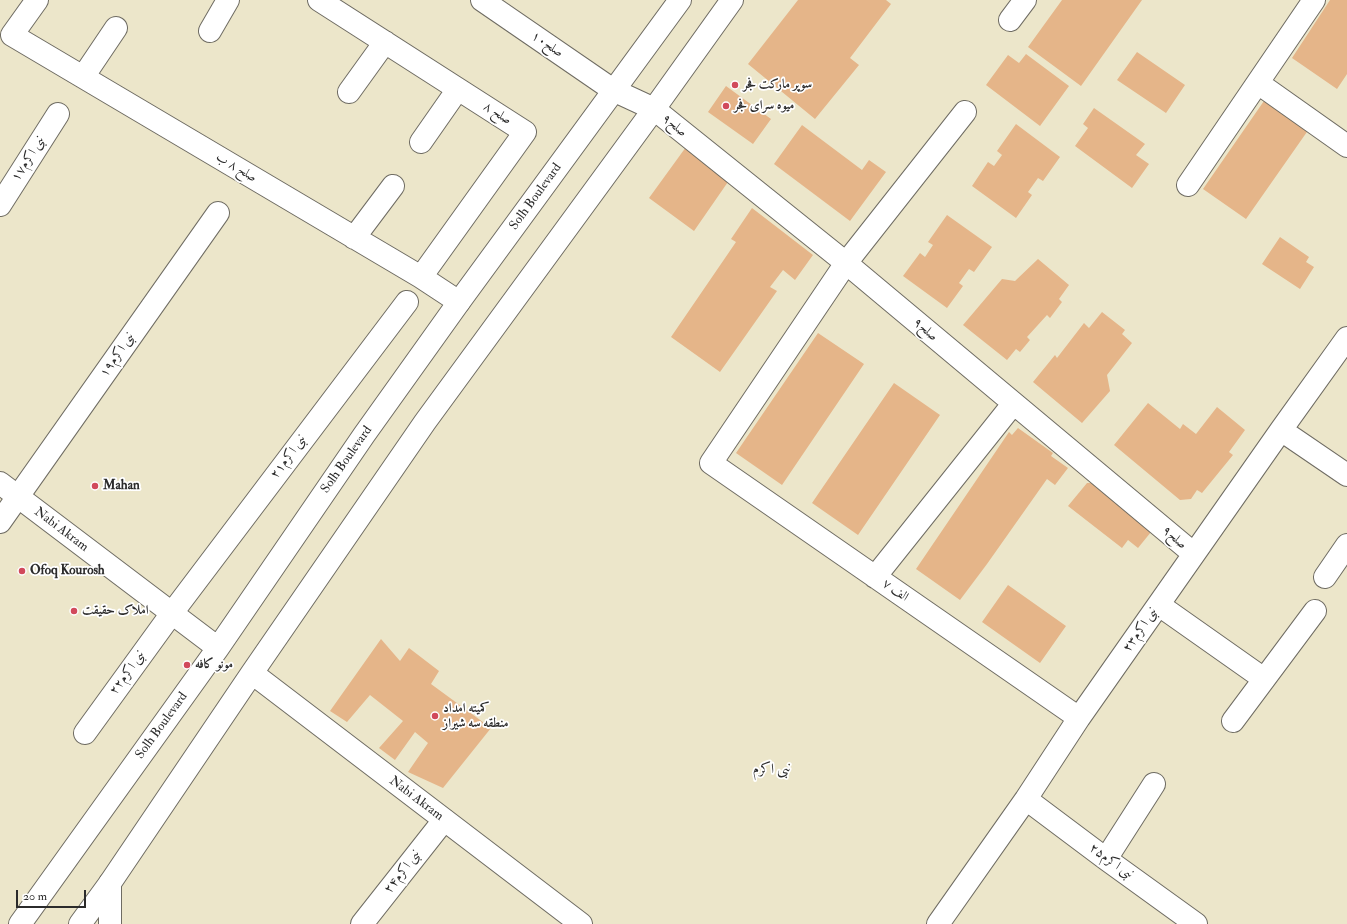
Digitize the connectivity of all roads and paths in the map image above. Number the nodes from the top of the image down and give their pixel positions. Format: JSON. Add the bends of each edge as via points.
{"nodes":[{"id":1,"x":37,"y":0,"type":"edge"},
{"id":2,"x":228,"y":0,"type":"edge"},
{"id":3,"x":319,"y":0,"type":"edge"},
{"id":4,"x":482,"y":0,"type":"edge"},
{"id":5,"x":680,"y":0,"type":"edge"},
{"id":6,"x":732,"y":0,"type":"edge"},
{"id":7,"x":1025,"y":0,"type":"edge"},
{"id":8,"x":1314,"y":0,"type":"edge"},
{"id":9,"x":1010,"y":20,"type":"dead end"},
{"id":10,"x":116,"y":28,"type":"dead end"},
{"id":11,"x":210,"y":31,"type":"dead end"},
{"id":12,"x":385,"y":42,"type":"junction"},
{"id":13,"x":83,"y":77,"type":"junction"},
{"id":14,"x":1258,"y":83,"type":"junction"},
{"id":15,"x":458,"y":89,"type":"junction"},
{"id":16,"x":613,"y":90,"type":"junction"},
{"id":17,"x":349,"y":92,"type":"dead end"},
{"id":18,"x":654,"y":109,"type":"junction"},
{"id":19,"x":965,"y":112,"type":"dead end"},
{"id":20,"x":58,"y":114,"type":"dead end"},
{"id":21,"x":421,"y":142,"type":"dead end"},
{"id":22,"x":1347,"y":146,"type":"edge"},
{"id":23,"x":1188,"y":185,"type":"dead end"},
{"id":24,"x":392,"y":186,"type":"dead end"},
{"id":25,"x":0,"y":205,"type":"edge"},
{"id":26,"x":218,"y":212,"type":"dead end"},
{"id":27,"x":354,"y":238,"type":"junction"},
{"id":28,"x":846,"y":263,"type":"junction"},
{"id":29,"x":421,"y":277,"type":"junction"},
{"id":30,"x":407,"y":302,"type":"dead end"},
{"id":31,"x":459,"y":302,"type":"junction"},
{"id":32,"x":1347,"y":338,"type":"edge"},
{"id":33,"x":1013,"y":404,"type":"junction"},
{"id":34,"x":1281,"y":430,"type":"junction"},
{"id":35,"x":1347,"y":475,"type":"edge"},
{"id":36,"x":0,"y":483,"type":"edge"},
{"id":37,"x":19,"y":497,"type":"junction"},
{"id":38,"x":0,"y":522,"type":"edge"},
{"id":39,"x":1347,"y":545,"type":"edge"},
{"id":40,"x":1194,"y":554,"type":"junction"},
{"id":41,"x":875,"y":577,"type":"junction"},
{"id":42,"x":1325,"y":577,"type":"dead end"},
{"id":43,"x":1159,"y":605,"type":"junction"},
{"id":44,"x":1315,"y":611,"type":"dead end"},
{"id":45,"x":172,"y":613,"type":"junction"},
{"id":46,"x":218,"y":648,"type":"junction"},
{"id":47,"x":252,"y":673,"type":"junction"},
{"id":48,"x":1264,"y":679,"type":"junction"},
{"id":49,"x":1079,"y":718,"type":"junction"},
{"id":50,"x":1233,"y":721,"type":"dead end"},
{"id":51,"x":85,"y":733,"type":"dead end"},
{"id":52,"x":1154,"y":784,"type":"dead end"},
{"id":53,"x":1026,"y":799,"type":"junction"},
{"id":54,"x":444,"y":820,"type":"junction"},
{"id":55,"x":1106,"y":860,"type":"junction"},
{"id":56,"x":110,"y":883,"type":"junction"},
{"id":57,"x":20,"y":924,"type":"edge"},
{"id":58,"x":80,"y":924,"type":"edge"},
{"id":59,"x":110,"y":924,"type":"edge"},
{"id":60,"x":362,"y":924,"type":"edge"},
{"id":61,"x":580,"y":924,"type":"edge"},
{"id":62,"x":938,"y":924,"type":"edge"},
{"id":63,"x":1196,"y":924,"type":"edge"}],
"edges":[{"from":1,"to":13,"type":"street","name":"صلح ۸ ب","via":[[12,35]]},
{"from":2,"to":11,"type":"street"},
{"from":3,"to":12,"type":"street","name":"۸ صلح"},
{"from":4,"to":16,"type":"street","name":"صلح۱۰"},
{"from":5,"to":16,"type":"street","name":"Solh Boulevard"},
{"from":6,"to":18,"type":"street"},
{"from":7,"to":9,"type":"street"},
{"from":8,"to":14,"type":"street"},
{"from":10,"to":13,"type":"street"},
{"from":12,"to":15,"type":"street","name":"۸ صلح"},
{"from":12,"to":17,"type":"street"},
{"from":13,"to":27,"type":"street","name":"صلح ۸ ب"},
{"from":14,"to":22,"type":"street"},
{"from":14,"to":23,"type":"street"},
{"from":15,"to":21,"type":"street"},
{"from":15,"to":29,"type":"street","name":"۸ صلح","via":[[525,132]]},
{"from":16,"to":18,"type":"street","name":"صلح۱۰"},
{"from":16,"to":31,"type":"street","name":"Solh Boulevard"},
{"from":18,"to":28,"type":"street","name":"صلح۹"},
{"from":18,"to":47,"type":"street","via":[[426,422]]},
{"from":19,"to":28,"type":"street"},
{"from":20,"to":25,"type":"street","name":"نبی اکرم۱۷"},
{"from":24,"to":27,"type":"street"},
{"from":26,"to":37,"type":"street","name":"نبی اکرم۱۹"},
{"from":27,"to":29,"type":"street","name":"صلح ۸ ب"},
{"from":28,"to":33,"type":"street","name":"صلح۹"},
{"from":28,"to":41,"type":"street","name":"۷ الف","via":[[711,463]]},
{"from":29,"to":31,"type":"street","name":"صلح ۸ ب"},
{"from":30,"to":45,"type":"street","name":"نبی اکرم۲۱"},
{"from":31,"to":46,"type":"street","name":"Solh Boulevard"},
{"from":32,"to":34,"type":"street","name":"نبی اکرم۲۳"},
{"from":33,"to":40,"type":"street","name":"صلح۹"},
{"from":33,"to":41,"type":"street"},
{"from":34,"to":35,"type":"street"},
{"from":34,"to":40,"type":"street","name":"نبی اکرم۲۳"},
{"from":36,"to":37,"type":"street","name":"Nabi Akram"},
{"from":37,"to":38,"type":"street","name":"نبی اکرم۱۹"},
{"from":37,"to":45,"type":"street","name":"Nabi Akram"},
{"from":39,"to":42,"type":"street"},
{"from":40,"to":43,"type":"street","name":"نبی اکرم۲۳"},
{"from":41,"to":49,"type":"street","name":"۷ الف"},
{"from":43,"to":48,"type":"street"},
{"from":43,"to":49,"type":"street","name":"نبی اکرم۲۳"},
{"from":44,"to":48,"type":"street"},
{"from":45,"to":46,"type":"street","name":"Nabi Akram"},
{"from":45,"to":51,"type":"street","name":"نبی اکرم۲۲"},
{"from":46,"to":57,"type":"street","name":"Solh Boulevard"},
{"from":47,"to":54,"type":"street","name":"Nabi Akram"},
{"from":47,"to":56,"type":"street"},
{"from":48,"to":50,"type":"street"},
{"from":49,"to":53,"type":"street","name":"نبی اکرم۲۳"},
{"from":52,"to":55,"type":"street"},
{"from":53,"to":55,"type":"street","name":"نبی اکرم۲۵"},
{"from":53,"to":62,"type":"street","name":"نبی اکرم۲۳"},
{"from":54,"to":60,"type":"street","name":"نبی اکرم۲۴"},
{"from":54,"to":61,"type":"street","name":"Nabi Akram"},
{"from":55,"to":63,"type":"street","name":"نبی اکرم۲۵"},
{"from":56,"to":58,"type":"street"},
{"from":56,"to":59,"type":"street"}]}
